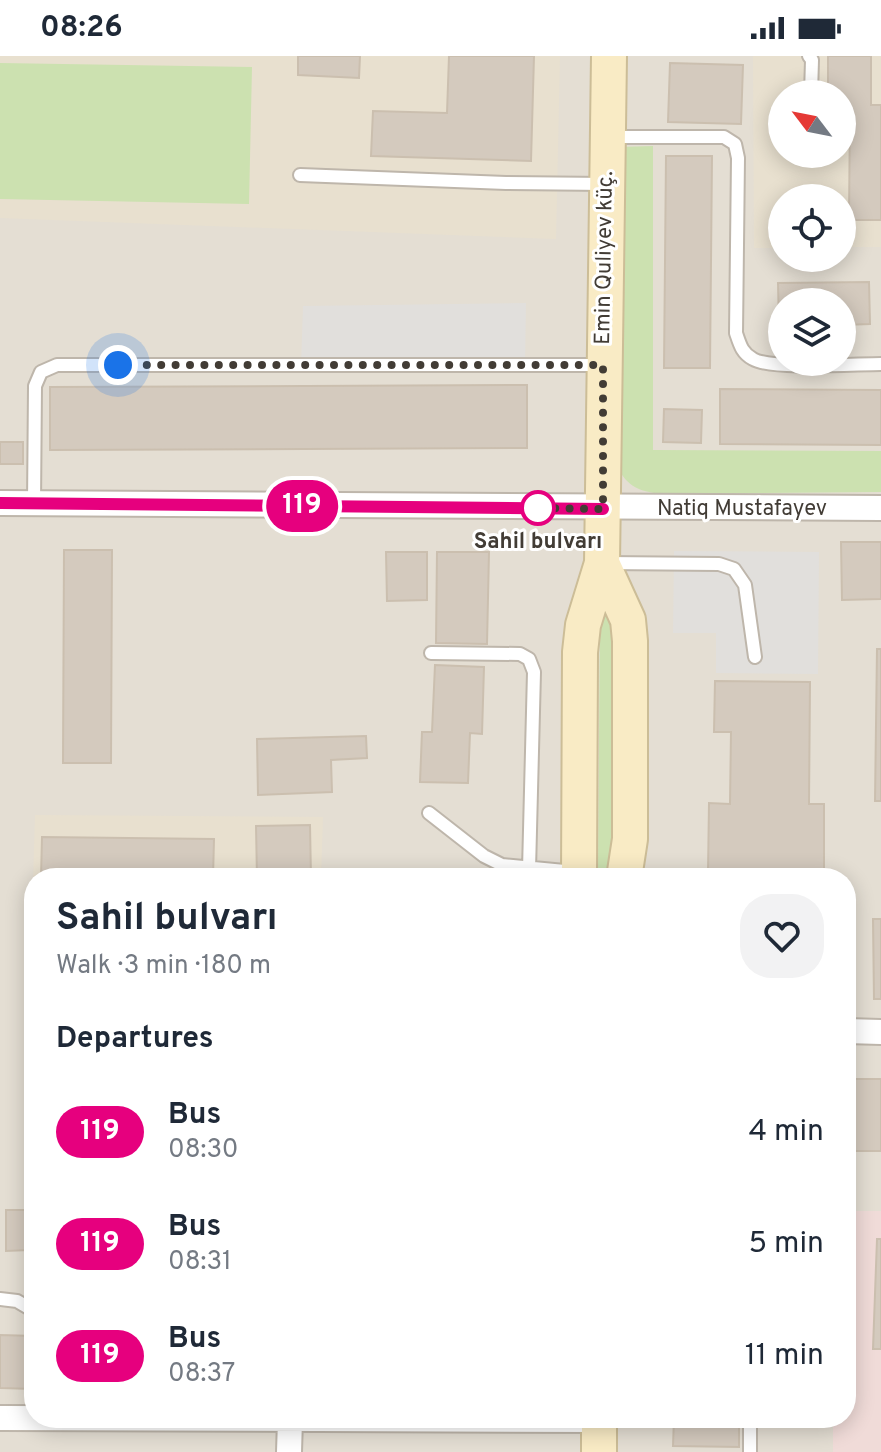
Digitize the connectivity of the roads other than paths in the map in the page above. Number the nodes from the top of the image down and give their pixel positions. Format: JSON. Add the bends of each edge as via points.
{"nodes":[{"id":1,"x":609,"y":56,"type":"edge"},
{"id":2,"x":809,"y":56,"type":"edge"},
{"id":3,"x":811,"y":80,"type":"edge"},
{"id":4,"x":608,"y":137,"type":"junction"},
{"id":5,"x":300,"y":175,"type":"dead end"},
{"id":6,"x":606,"y":184,"type":"junction"},
{"id":7,"x":881,"y":364,"type":"edge"},
{"id":8,"x":603,"y":365,"type":"junction"},
{"id":9,"x":0,"y":503,"type":"edge"},
{"id":10,"x":34,"y":504,"type":"junction"},
{"id":11,"x":881,"y":508,"type":"edge"},
{"id":12,"x":603,"y":509,"type":"junction"},
{"id":13,"x":602,"y":563,"type":"junction"},
{"id":14,"x":431,"y":653,"type":"dead end"},
{"id":15,"x":755,"y":657,"type":"dead end"},
{"id":16,"x":429,"y":813,"type":"dead end"},
{"id":17,"x":518,"y":868,"type":"edge"},
{"id":18,"x":529,"y":868,"type":"edge"},
{"id":19,"x":578,"y":868,"type":"edge"},
{"id":20,"x":626,"y":868,"type":"edge"},
{"id":21,"x":856,"y":1031,"type":"edge"},
{"id":22,"x":881,"y":1032,"type":"edge"},
{"id":23,"x":0,"y":1299,"type":"edge"},
{"id":24,"x":24,"y":1305,"type":"edge"},
{"id":25,"x":0,"y":1418,"type":"edge"},
{"id":26,"x":24,"y":1418,"type":"edge"},
{"id":27,"x":290,"y":1428,"type":"edge"},
{"id":28,"x":543,"y":1428,"type":"edge"},
{"id":29,"x":750,"y":1428,"type":"edge"},
{"id":30,"x":599,"y":1430,"type":"edge"},
{"id":31,"x":289,"y":1452,"type":"edge"},
{"id":32,"x":750,"y":1452,"type":"edge"}],
"edges":[{"from":1,"to":4,"type":"street","name":"Emin Quliyev küç."},
{"from":2,"to":3,"type":"lane"},
{"from":4,"to":6,"type":"street","name":"Emin Quliyev küç."},
{"from":4,"to":7,"type":"lane","via":[[724,137],[735,144],[736,333],[742,351],[755,361],[773,364]]},
{"from":5,"to":6,"type":"lane"},
{"from":6,"to":8,"type":"street","name":"Emin Quliyev küç."},
{"from":8,"to":10,"type":"lane","via":[[57,365],[41,372],[35,386]]},
{"from":8,"to":12,"type":"street","name":"Emin Quliyev küç."},
{"from":9,"to":10,"type":"street","name":"Natiq Mustafayev"},
{"from":10,"to":12,"type":"street","name":"Natiq Mustafayev"},
{"from":11,"to":12,"type":"street","name":"Natiq Mustafayev"},
{"from":12,"to":13,"type":"street","name":"Emin Quliyev küç."},
{"from":13,"to":15,"type":"lane","via":[[719,564],[734,569],[745,585]]},
{"from":13,"to":19,"type":"street","via":[[580,652]]},
{"from":13,"to":20,"type":"street","via":[[628,620],[630,641]]},
{"from":14,"to":18,"type":"lane","via":[[520,654],[529,659],[534,672]]},
{"from":16,"to":17,"type":"lane","via":[[484,856]]},
{"from":21,"to":22,"type":"street"},
{"from":23,"to":24,"type":"lane"},
{"from":25,"to":26,"type":"street"},
{"from":27,"to":31,"type":"street"},
{"from":28,"to":30,"type":"street"},
{"from":29,"to":32,"type":"lane"}]}
